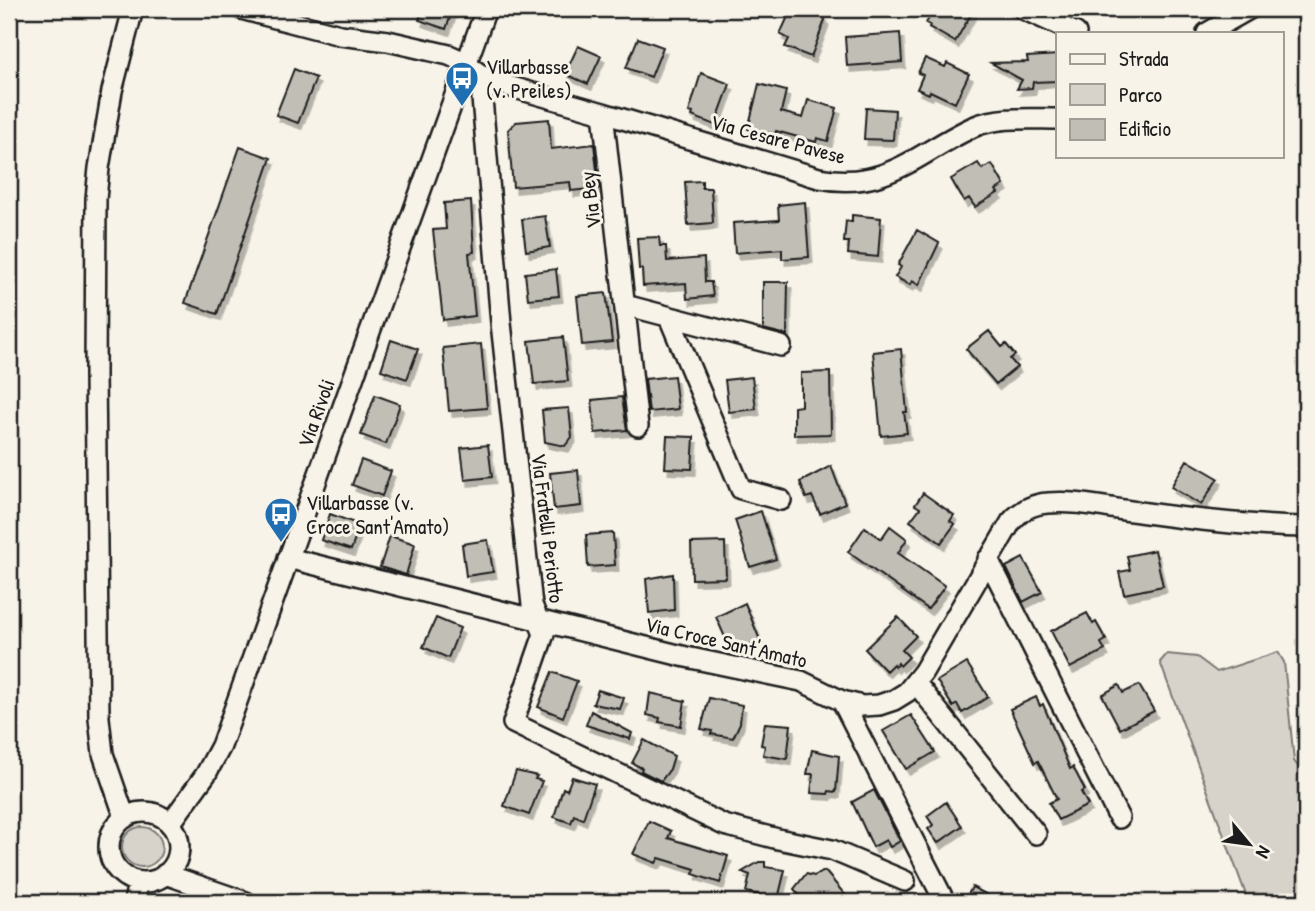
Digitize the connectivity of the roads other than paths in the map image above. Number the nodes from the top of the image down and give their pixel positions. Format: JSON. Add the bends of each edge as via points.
{"nodes":[{"id":1,"x":133,"y":9,"type":"edge"},
{"id":2,"x":240,"y":9,"type":"edge"},
{"id":3,"x":486,"y":9,"type":"edge"},
{"id":4,"x":1024,"y":9,"type":"edge"},
{"id":5,"x":1249,"y":9,"type":"edge"},
{"id":6,"x":1074,"y":32,"type":"edge"},
{"id":7,"x":1209,"y":32,"type":"edge"},
{"id":8,"x":466,"y":65,"type":"junction"},
{"id":9,"x":483,"y":76,"type":"junction"},
{"id":10,"x":603,"y":113,"type":"junction"},
{"id":11,"x":1056,"y":119,"type":"edge"},
{"id":12,"x":625,"y":305,"type":"junction"},
{"id":13,"x":669,"y":317,"type":"junction"},
{"id":14,"x":781,"y":346,"type":"dead end"},
{"id":15,"x":639,"y":426,"type":"dead end"},
{"id":16,"x":781,"y":500,"type":"dead end"},
{"id":17,"x":1306,"y":527,"type":"edge"},
{"id":18,"x":288,"y":558,"type":"junction"},
{"id":19,"x":988,"y":559,"type":"junction"},
{"id":20,"x":537,"y":620,"type":"junction"},
{"id":21,"x":915,"y":682,"type":"junction"},
{"id":22,"x":842,"y":701,"type":"junction"},
{"id":23,"x":125,"y":818,"type":"junction"},
{"id":24,"x":1119,"y":818,"type":"dead end"},
{"id":25,"x":170,"y":824,"type":"junction"},
{"id":26,"x":1036,"y":834,"type":"dead end"},
{"id":27,"x":166,"y":874,"type":"junction"},
{"id":28,"x":905,"y":881,"type":"dead end"},
{"id":29,"x":138,"y":882,"type":"junction"},
{"id":30,"x":134,"y":902,"type":"edge"},
{"id":31,"x":246,"y":902,"type":"edge"},
{"id":32,"x":946,"y":902,"type":"edge"}],
"edges":[{"from":1,"to":23,"type":"street","via":[[103,138],[96,213],[99,718],[103,754]]},
{"from":2,"to":8,"type":"street","via":[[340,35],[449,55]]},
{"from":3,"to":8,"type":"street","name":"Via Rivoli"},
{"from":4,"to":6,"type":"street"},
{"from":5,"to":7,"type":"street"},
{"from":8,"to":9,"type":"street"},
{"from":8,"to":18,"type":"street","name":"Via Rivoli"},
{"from":9,"to":10,"type":"street"},
{"from":9,"to":20,"type":"street","name":"Via Fratelli Periotto","via":[[501,323]]},
{"from":10,"to":11,"type":"street","name":"Via Cesare Pavese","via":[[839,181],[857,181],[905,167],[974,127],[1005,120]]},
{"from":10,"to":12,"type":"street","name":"Via Bey"},
{"from":12,"to":13,"type":"street"},
{"from":12,"to":15,"type":"street","name":"Via Bey"},
{"from":13,"to":14,"type":"street"},
{"from":13,"to":16,"type":"street","via":[[741,489]]},
{"from":17,"to":19,"type":"street","name":"Via Croce Sant'Amato","via":[[1225,523],[1050,502],[1020,512]]},
{"from":18,"to":20,"type":"street","name":"Via Croce Sant'Amato"},
{"from":18,"to":25,"type":"street","name":"Via Rivoli","via":[[220,746]]},
{"from":19,"to":21,"type":"street","name":"Via Croce Sant'Amato"},
{"from":19,"to":24,"type":"street"},
{"from":20,"to":22,"type":"street","name":"Via Croce Sant'Amato","via":[[801,681]]},
{"from":20,"to":28,"type":"street","name":"Via Fratelli Periotto","via":[[544,634],[513,723],[724,825],[832,850]]},
{"from":21,"to":22,"type":"street","name":"Via Croce Sant'Amato","via":[[907,692],[879,705]]},
{"from":21,"to":26,"type":"street"},
{"from":22,"to":32,"type":"street"},
{"from":23,"to":25,"type":"street","via":[[144,812]]},
{"from":23,"to":29,"type":"street","via":[[112,832],[109,852],[116,868]]},
{"from":25,"to":27,"type":"street","via":[[178,856]]},
{"from":27,"to":29,"type":"street"},
{"from":27,"to":31,"type":"street"},
{"from":29,"to":30,"type":"street"}]}
